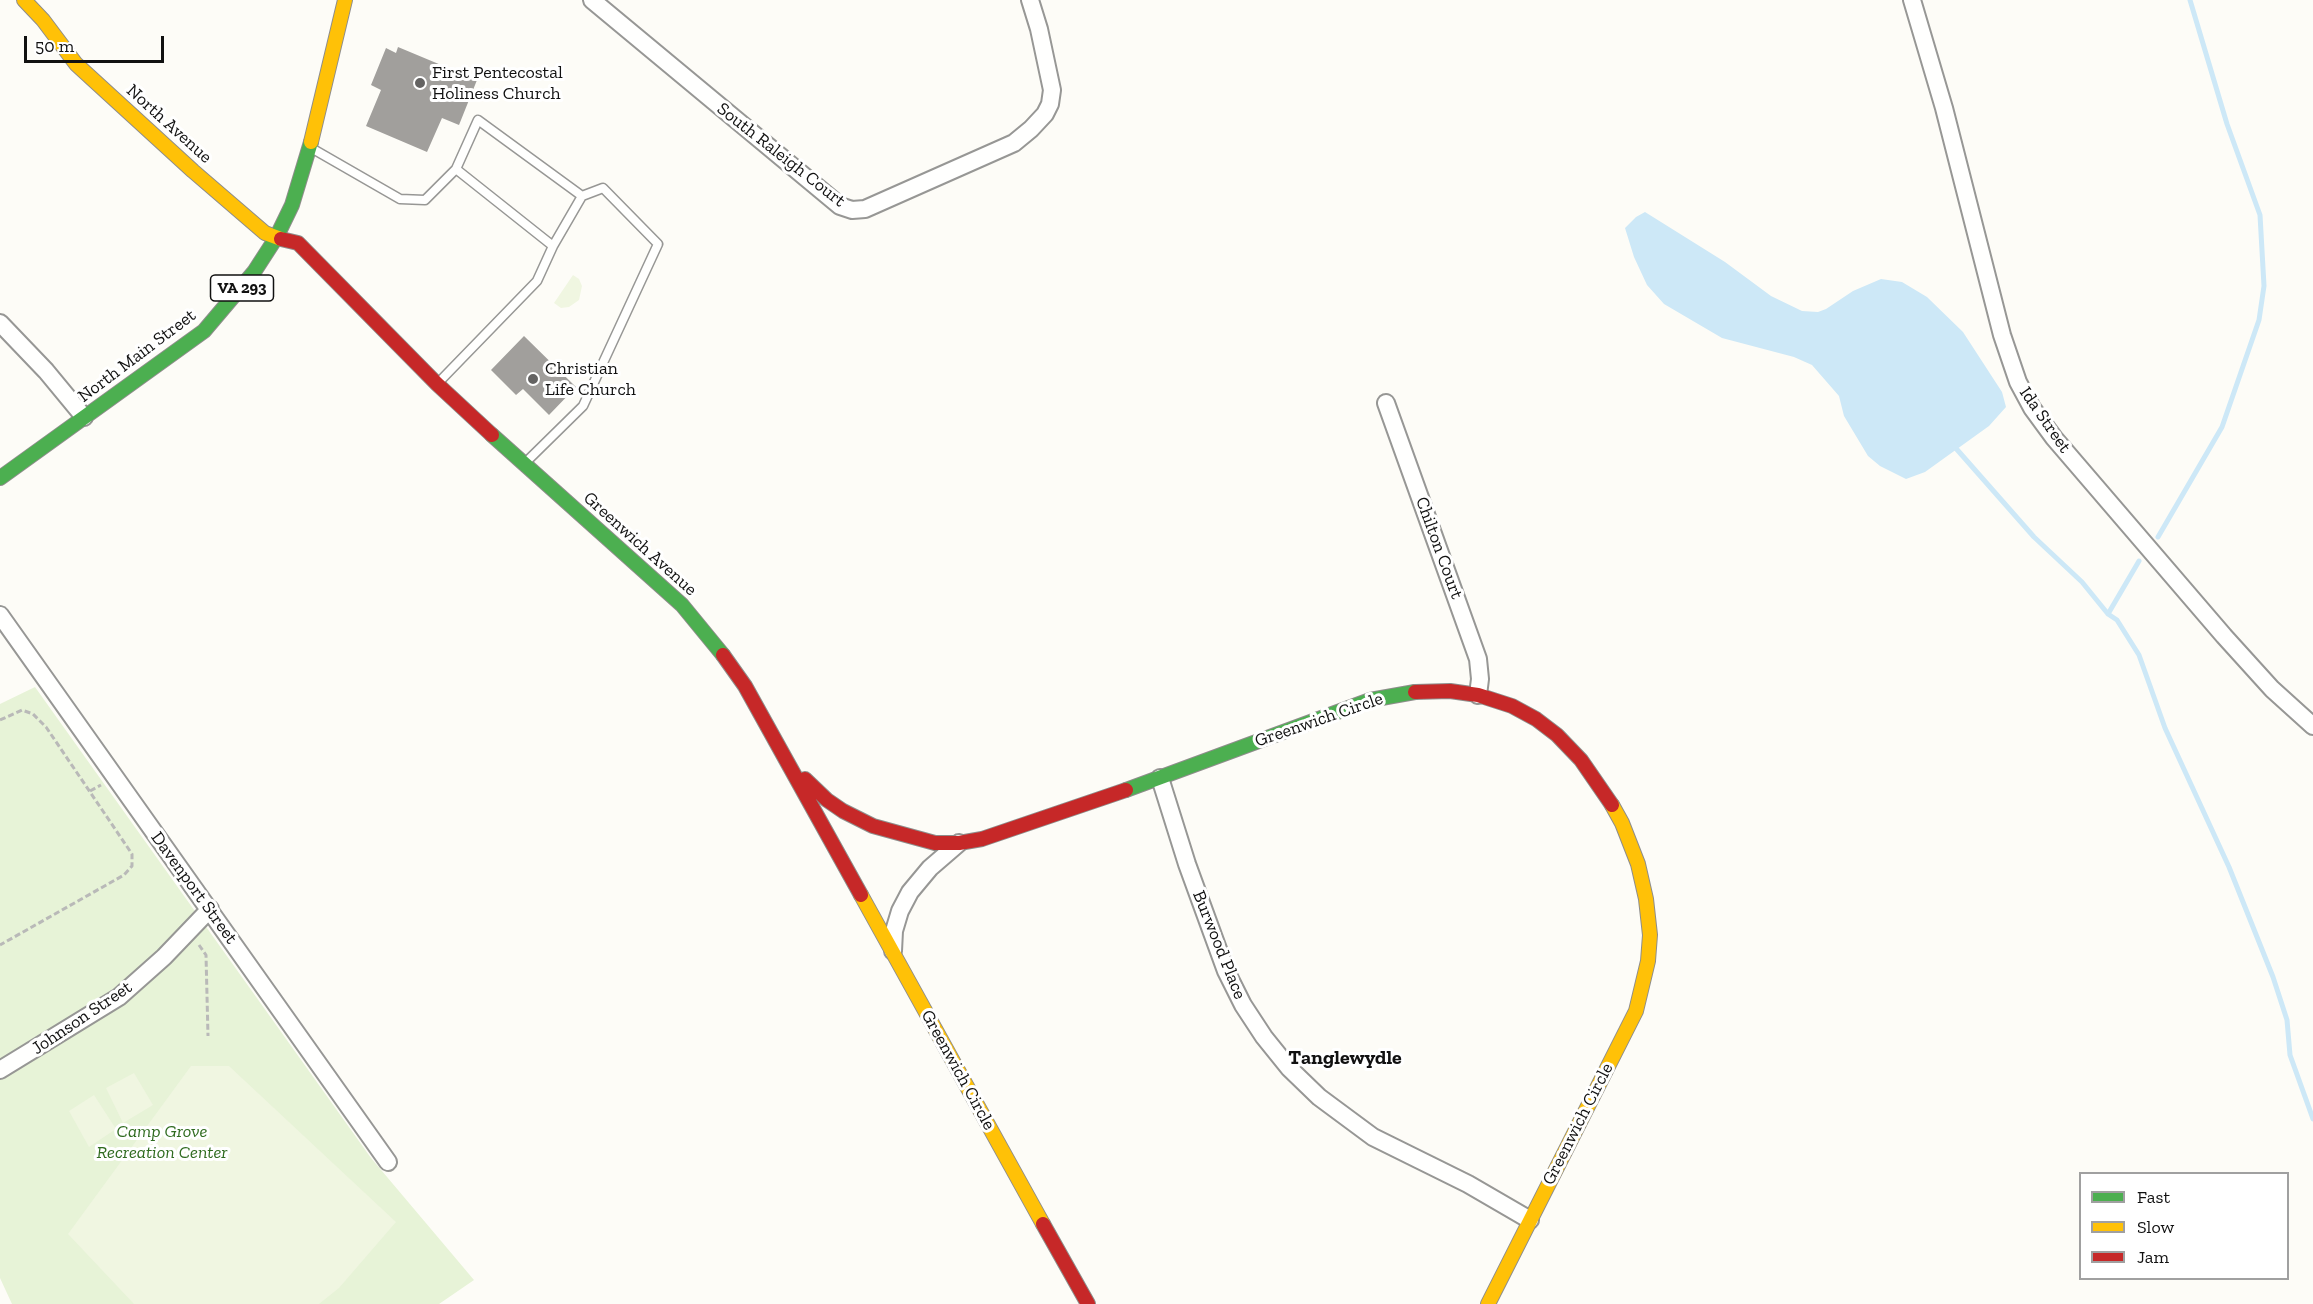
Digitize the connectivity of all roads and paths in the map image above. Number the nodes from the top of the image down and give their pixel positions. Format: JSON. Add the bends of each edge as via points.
{"nodes":[{"id":1,"x":24,"y":0,"type":"edge"},
{"id":2,"x":345,"y":0,"type":"edge"},
{"id":3,"x":592,"y":0,"type":"edge"},
{"id":4,"x":1030,"y":0,"type":"edge"},
{"id":5,"x":1912,"y":0,"type":"edge"},
{"id":6,"x":310,"y":147,"type":"junction"},
{"id":7,"x":456,"y":169,"type":"junction"},
{"id":8,"x":582,"y":196,"type":"junction"},
{"id":9,"x":276,"y":238,"type":"junction"},
{"id":10,"x":553,"y":246,"type":"junction"},
{"id":11,"x":0,"y":323,"type":"edge"},
{"id":12,"x":438,"y":384,"type":"junction"},
{"id":13,"x":1386,"y":403,"type":"dead end"},
{"id":14,"x":84,"y":417,"type":"junction"},
{"id":15,"x":523,"y":464,"type":"junction"},
{"id":16,"x":0,"y":478,"type":"edge"},
{"id":17,"x":0,"y":615,"type":"edge"},
{"id":18,"x":1478,"y":695,"type":"junction"},
{"id":19,"x":0,"y":720,"type":"edge"},
{"id":20,"x":2313,"y":726,"type":"edge"},
{"id":21,"x":779,"y":747,"type":"junction"},
{"id":22,"x":1160,"y":778,"type":"junction"},
{"id":23,"x":959,"y":843,"type":"junction"},
{"id":24,"x":210,"y":909,"type":"junction"},
{"id":25,"x":191,"y":930,"type":"junction"},
{"id":26,"x":0,"y":945,"type":"edge"},
{"id":27,"x":893,"y":952,"type":"junction"},
{"id":28,"x":208,"y":1036,"type":"dead end"},
{"id":29,"x":0,"y":1070,"type":"edge"},
{"id":30,"x":388,"y":1162,"type":"dead end"},
{"id":31,"x":1530,"y":1220,"type":"junction"},
{"id":32,"x":1088,"y":1304,"type":"edge"},
{"id":33,"x":1488,"y":1304,"type":"edge"}],
"edges":[{"from":1,"to":9,"type":"street","name":"North Avenue","via":[[76,64],[193,171],[265,233]]},
{"from":2,"to":6,"type":"street","name":"North Main Street","number":"VA 293"},
{"from":3,"to":4,"type":"street","name":"South Raleigh Court","via":[[840,206],[852,210],[865,209],[996,151],[1031,129],[1044,114],[1052,90]]},
{"from":5,"to":20,"type":"street","name":"Ida Street","via":[[2002,335],[2018,382],[2032,408],[2224,636],[2272,689]]},
{"from":6,"to":7,"type":"lane","via":[[400,199],[425,200]]},
{"from":6,"to":9,"type":"street","name":"North Main Street","number":"VA 293","via":[[292,205]]},
{"from":7,"to":8,"type":"lane","via":[[478,120]]},
{"from":7,"to":10,"type":"lane"},
{"from":8,"to":10,"type":"lane"},
{"from":8,"to":15,"type":"lane","via":[[603,188],[658,244],[583,406]]},
{"from":9,"to":12,"type":"street","name":"Greenwich Avenue","via":[[298,243]]},
{"from":9,"to":14,"type":"street","name":"North Main Street","number":"VA 293","via":[[254,272],[204,331]]},
{"from":10,"to":12,"type":"lane","via":[[537,281]]},
{"from":11,"to":14,"type":"street"},
{"from":12,"to":15,"type":"street","name":"Greenwich Avenue"},
{"from":13,"to":18,"type":"street","name":"Chilton Court","via":[[1478,659]]},
{"from":14,"to":16,"type":"street","name":"North Main Street","number":"VA 293"},
{"from":15,"to":21,"type":"street","name":"Greenwich Avenue","via":[[682,605],[745,686]]},
{"from":17,"to":24,"type":"street","name":"Davenport Street"},
{"from":18,"to":22,"type":"street","name":"Greenwich Circle","via":[[1419,691],[1370,700]]},
{"from":18,"to":31,"type":"street","name":"Greenwich Circle","via":[[1512,706],[1557,735],[1606,793],[1638,864],[1650,935],[1636,1011]]},
{"from":19,"to":26,"type":"path","via":[[22,710],[33,714],[46,727],[125,842],[132,854],[132,866],[124,875]]},
{"from":21,"to":23,"type":"street","name":"Greenwich Circle","via":[[808,783],[843,811],[904,837]]},
{"from":21,"to":27,"type":"street","name":"Greenwich Avenue"},
{"from":22,"to":23,"type":"street","name":"Greenwich Circle","via":[[982,839]]},
{"from":22,"to":31,"type":"street","name":"Burwood Place","via":[[1226,971],[1248,1013],[1288,1068],[1373,1137]]},
{"from":23,"to":27,"type":"street","name":"Greenwich Circle","via":[[910,892],[894,931]]},
{"from":24,"to":25,"type":"street","name":"Johnson Street"},
{"from":24,"to":30,"type":"street","name":"Davenport Street"},
{"from":25,"to":28,"type":"path","via":[[206,956]]},
{"from":25,"to":29,"type":"street","name":"Johnson Street","via":[[119,997]]},
{"from":27,"to":32,"type":"street","name":"Greenwich Circle"},
{"from":31,"to":33,"type":"street","name":"Greenwich Circle"}]}
